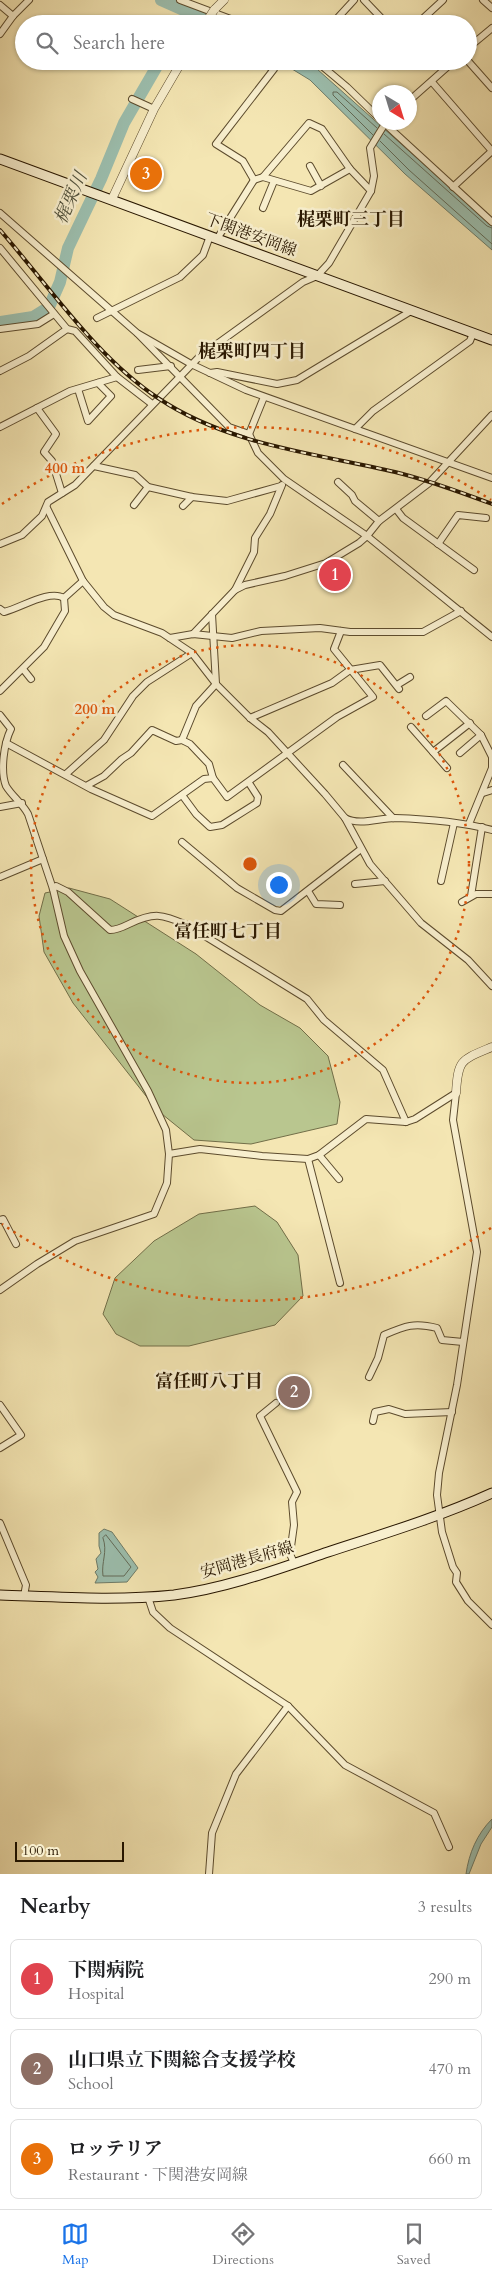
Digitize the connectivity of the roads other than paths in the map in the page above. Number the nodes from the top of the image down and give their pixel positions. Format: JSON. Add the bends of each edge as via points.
{"nodes":[{"id":1,"x":29,"y":0,"type":"edge"},
{"id":2,"x":180,"y":0,"type":"edge"},
{"id":3,"x":224,"y":0,"type":"edge"},
{"id":4,"x":354,"y":0,"type":"edge"},
{"id":5,"x":364,"y":0,"type":"edge"},
{"id":6,"x":443,"y":0,"type":"edge"},
{"id":7,"x":484,"y":0,"type":"edge"},
{"id":8,"x":0,"y":5,"type":"edge"},
{"id":9,"x":492,"y":8,"type":"edge"},
{"id":10,"x":211,"y":15,"type":"edge"},
{"id":11,"x":220,"y":15,"type":"edge"},
{"id":12,"x":340,"y":15,"type":"edge"},
{"id":13,"x":378,"y":15,"type":"edge"},
{"id":14,"x":427,"y":15,"type":"edge"},
{"id":15,"x":13,"y":16,"type":"junction"},
{"id":16,"x":492,"y":29,"type":"edge"},
{"id":17,"x":0,"y":34,"type":"edge"},
{"id":18,"x":477,"y":41,"type":"edge"},
{"id":19,"x":177,"y":70,"type":"edge"},
{"id":20,"x":273,"y":70,"type":"edge"},
{"id":21,"x":327,"y":70,"type":"edge"},
{"id":22,"x":445,"y":70,"type":"edge"},
{"id":23,"x":476,"y":70,"type":"edge"},
{"id":24,"x":432,"y":82,"type":"junction"},
{"id":25,"x":492,"y":88,"type":"edge"},
{"id":26,"x":417,"y":94,"type":"edge"},
{"id":27,"x":132,"y":99,"type":"dead end"},
{"id":28,"x":154,"y":110,"type":"junction"},
{"id":29,"x":372,"y":111,"type":"edge"},
{"id":30,"x":379,"y":130,"type":"edge"},
{"id":31,"x":392,"y":130,"type":"edge"},
{"id":32,"x":492,"y":151,"type":"edge"},
{"id":33,"x":0,"y":159,"type":"edge"},
{"id":34,"x":310,"y":166,"type":"dead end"},
{"id":35,"x":350,"y":169,"type":"junction"},
{"id":36,"x":263,"y":177,"type":"junction"},
{"id":37,"x":254,"y":180,"type":"junction"},
{"id":38,"x":274,"y":181,"type":"junction"},
{"id":39,"x":321,"y":186,"type":"junction"},
{"id":40,"x":453,"y":186,"type":"junction"},
{"id":41,"x":371,"y":191,"type":"junction"},
{"id":42,"x":112,"y":199,"type":"junction"},
{"id":43,"x":263,"y":208,"type":"dead end"},
{"id":44,"x":0,"y":213,"type":"edge"},
{"id":45,"x":492,"y":222,"type":"edge"},
{"id":46,"x":214,"y":238,"type":"junction"},
{"id":47,"x":0,"y":248,"type":"edge"},
{"id":48,"x":317,"y":276,"type":"junction"},
{"id":49,"x":112,"y":310,"type":"junction"},
{"id":50,"x":411,"y":311,"type":"junction"},
{"id":51,"x":53,"y":313,"type":"junction"},
{"id":52,"x":97,"y":318,"type":"dead end"},
{"id":53,"x":0,"y":329,"type":"edge"},
{"id":54,"x":67,"y":329,"type":"junction"},
{"id":55,"x":473,"y":333,"type":"junction"},
{"id":56,"x":137,"y":334,"type":"junction"},
{"id":57,"x":492,"y":340,"type":"edge"},
{"id":58,"x":191,"y":364,"type":"junction"},
{"id":59,"x":171,"y":366,"type":"junction"},
{"id":60,"x":138,"y":370,"type":"dead end"},
{"id":61,"x":0,"y":371,"type":"edge"},
{"id":62,"x":209,"y":373,"type":"junction"},
{"id":63,"x":117,"y":377,"type":"junction"},
{"id":64,"x":180,"y":377,"type":"junction"},
{"id":65,"x":98,"y":383,"type":"junction"},
{"id":66,"x":78,"y":389,"type":"junction"},
{"id":67,"x":264,"y":396,"type":"junction"},
{"id":68,"x":152,"y":404,"type":"junction"},
{"id":69,"x":37,"y":408,"type":"junction"},
{"id":70,"x":492,"y":415,"type":"edge"},
{"id":71,"x":0,"y":427,"type":"edge"},
{"id":72,"x":355,"y":429,"type":"junction"},
{"id":73,"x":249,"y":434,"type":"junction"},
{"id":74,"x":449,"y":462,"type":"junction"},
{"id":75,"x":94,"y":466,"type":"junction"},
{"id":76,"x":492,"y":478,"type":"edge"},
{"id":77,"x":284,"y":479,"type":"junction"},
{"id":78,"x":338,"y":482,"type":"dead end"},
{"id":79,"x":281,"y":486,"type":"junction"},
{"id":80,"x":148,"y":487,"type":"junction"},
{"id":81,"x":62,"y":493,"type":"junction"},
{"id":82,"x":192,"y":497,"type":"junction"},
{"id":83,"x":134,"y":505,"type":"dead end"},
{"id":84,"x":183,"y":506,"type":"dead end"},
{"id":85,"x":46,"y":508,"type":"junction"},
{"id":86,"x":396,"y":509,"type":"junction"},
{"id":87,"x":486,"y":518,"type":"dead end"},
{"id":88,"x":379,"y":521,"type":"junction"},
{"id":89,"x":367,"y":536,"type":"junction"},
{"id":90,"x":0,"y":544,"type":"edge"},
{"id":91,"x":438,"y":544,"type":"junction"},
{"id":92,"x":474,"y":570,"type":"dead end"},
{"id":93,"x":83,"y":581,"type":"junction"},
{"id":94,"x":235,"y":590,"type":"junction"},
{"id":95,"x":64,"y":598,"type":"junction"},
{"id":96,"x":0,"y":609,"type":"edge"},
{"id":97,"x":461,"y":611,"type":"junction"},
{"id":98,"x":212,"y":614,"type":"junction"},
{"id":99,"x":341,"y":631,"type":"junction"},
{"id":100,"x":193,"y":634,"type":"junction"},
{"id":101,"x":213,"y":634,"type":"junction"},
{"id":102,"x":492,"y":637,"type":"edge"},
{"id":103,"x":170,"y":638,"type":"junction"},
{"id":104,"x":192,"y":653,"type":"junction"},
{"id":105,"x":23,"y":669,"type":"junction"},
{"id":106,"x":350,"y":670,"type":"junction"},
{"id":107,"x":410,"y":677,"type":"dead end"},
{"id":108,"x":32,"y":679,"type":"dead end"},
{"id":109,"x":216,"y":684,"type":"junction"},
{"id":110,"x":0,"y":691,"type":"edge"},
{"id":111,"x":0,"y":715,"type":"edge"},
{"id":112,"x":426,"y":716,"type":"dead end"},
{"id":113,"x":250,"y":718,"type":"junction"},
{"id":114,"x":470,"y":723,"type":"junction"},
{"id":115,"x":411,"y":727,"type":"dead end"},
{"id":116,"x":481,"y":735,"type":"junction"},
{"id":117,"x":182,"y":740,"type":"junction"},
{"id":118,"x":6,"y":743,"type":"junction"},
{"id":119,"x":433,"y":752,"type":"junction"},
{"id":120,"x":288,"y":753,"type":"junction"},
{"id":121,"x":460,"y":753,"type":"dead end"},
{"id":122,"x":343,"y":765,"type":"dead end"},
{"id":123,"x":448,"y":768,"type":"dead end"},
{"id":124,"x":66,"y":774,"type":"junction"},
{"id":125,"x":213,"y":778,"type":"junction"},
{"id":126,"x":249,"y":783,"type":"junction"},
{"id":127,"x":86,"y":786,"type":"junction"},
{"id":128,"x":492,"y":790,"type":"edge"},
{"id":129,"x":483,"y":793,"type":"junction"},
{"id":130,"x":182,"y":794,"type":"junction"},
{"id":131,"x":22,"y":803,"type":"junction"},
{"id":132,"x":0,"y":806,"type":"edge"},
{"id":133,"x":345,"y":818,"type":"junction"},
{"id":134,"x":394,"y":818,"type":"junction"},
{"id":135,"x":454,"y":823,"type":"junction"},
{"id":136,"x":469,"y":824,"type":"junction"},
{"id":137,"x":482,"y":827,"type":"junction"},
{"id":138,"x":492,"y":830,"type":"edge"},
{"id":139,"x":182,"y":842,"type":"dead end"},
{"id":140,"x":361,"y":849,"type":"junction"},
{"id":141,"x":43,"y":859,"type":"junction"},
{"id":142,"x":0,"y":877,"type":"edge"},
{"id":143,"x":385,"y":881,"type":"junction"},
{"id":144,"x":442,"y":881,"type":"dead end"},
{"id":145,"x":355,"y":884,"type":"dead end"},
{"id":146,"x":53,"y":889,"type":"junction"},
{"id":147,"x":308,"y":891,"type":"junction"},
{"id":148,"x":492,"y":894,"type":"edge"},
{"id":149,"x":471,"y":896,"type":"junction"},
{"id":150,"x":462,"y":902,"type":"dead end"},
{"id":151,"x":340,"y":905,"type":"dead end"},
{"id":152,"x":492,"y":986,"type":"edge"},
{"id":153,"x":492,"y":1047,"type":"edge"},
{"id":154,"x":456,"y":1093,"type":"junction"},
{"id":155,"x":406,"y":1122,"type":"junction"},
{"id":156,"x":169,"y":1154,"type":"junction"},
{"id":157,"x":319,"y":1155,"type":"junction"},
{"id":158,"x":308,"y":1159,"type":"junction"},
{"id":159,"x":339,"y":1179,"type":"dead end"},
{"id":160,"x":0,"y":1220,"type":"edge"},
{"id":161,"x":16,"y":1244,"type":"dead end"},
{"id":162,"x":340,"y":1283,"type":"dead end"},
{"id":163,"x":0,"y":1290,"type":"edge"},
{"id":164,"x":463,"y":1342,"type":"junction"},
{"id":165,"x":369,"y":1377,"type":"dead end"},
{"id":166,"x":276,"y":1403,"type":"dead end"},
{"id":167,"x":0,"y":1405,"type":"edge"},
{"id":168,"x":452,"y":1412,"type":"junction"},
{"id":169,"x":373,"y":1421,"type":"dead end"},
{"id":170,"x":0,"y":1448,"type":"edge"},
{"id":171,"x":492,"y":1493,"type":"edge"},
{"id":172,"x":441,"y":1514,"type":"junction"},
{"id":173,"x":0,"y":1523,"type":"edge"},
{"id":174,"x":294,"y":1563,"type":"junction"},
{"id":175,"x":0,"y":1595,"type":"edge"},
{"id":176,"x":24,"y":1596,"type":"junction"},
{"id":177,"x":148,"y":1597,"type":"junction"},
{"id":178,"x":492,"y":1625,"type":"edge"},
{"id":179,"x":288,"y":1706,"type":"junction"},
{"id":180,"x":449,"y":1847,"type":"dead end"},
{"id":181,"x":209,"y":1874,"type":"edge"}],
"edges":[{"from":1,"to":15,"type":"street"},
{"from":2,"to":11,"type":"street"},
{"from":3,"to":10,"type":"street","bridge":true},
{"from":4,"to":12,"type":"street"},
{"from":5,"to":13,"type":"street"},
{"from":6,"to":14,"type":"street"},
{"from":7,"to":9,"type":"street"},
{"from":8,"to":15,"type":"street"},
{"from":15,"to":17,"type":"street"},
{"from":16,"to":18,"type":"street"},
{"from":19,"to":28,"type":"street"},
{"from":20,"to":37,"type":"street","via":[[216,144],[243,161]]},
{"from":21,"to":29,"type":"street"},
{"from":22,"to":24,"type":"street"},
{"from":23,"to":25,"type":"street"},
{"from":24,"to":26,"type":"street"},
{"from":24,"to":32,"type":"street"},
{"from":27,"to":28,"type":"street"},
{"from":28,"to":42,"type":"street"},
{"from":30,"to":41,"type":"street","via":[[370,148],[374,176]]},
{"from":31,"to":40,"type":"street"},
{"from":32,"to":40,"type":"street"},
{"from":33,"to":42,"type":"main road","name":"下関港安岡線"},
{"from":34,"to":39,"type":"street"},
{"from":35,"to":36,"type":"street","via":[[322,129],[310,123]]},
{"from":35,"to":39,"type":"street"},
{"from":35,"to":41,"type":"street"},
{"from":36,"to":37,"type":"street"},
{"from":36,"to":38,"type":"street"},
{"from":37,"to":46,"type":"street"},
{"from":38,"to":39,"type":"street","via":[[311,191]]},
{"from":38,"to":43,"type":"street"},
{"from":40,"to":45,"type":"street"},
{"from":41,"to":48,"type":"street","via":[[329,263]]},
{"from":42,"to":46,"type":"main road","name":"下関港安岡線"},
{"from":44,"to":49,"type":"street"},
{"from":46,"to":48,"type":"main road","name":"下関港安岡線"},
{"from":46,"to":49,"type":"street","via":[[203,256],[180,277]]},
{"from":47,"to":51,"type":"street"},
{"from":48,"to":50,"type":"main road","name":"下関港安岡線"},
{"from":48,"to":58,"type":"street","via":[[303,282]]},
{"from":49,"to":52,"type":"street"},
{"from":49,"to":56,"type":"street"},
{"from":50,"to":55,"type":"main road","name":"下関港安岡線"},
{"from":50,"to":62,"type":"street","via":[[296,380],[277,384]]},
{"from":51,"to":53,"type":"street","via":[[38,324]]},
{"from":51,"to":54,"type":"street"},
{"from":54,"to":61,"type":"street","via":[[29,356]]},
{"from":54,"to":63,"type":"street","via":[[75,331]]},
{"from":55,"to":57,"type":"main road","name":"下関港安岡線"},
{"from":55,"to":72,"type":"street","via":[[470,341],[373,411]]},
{"from":56,"to":58,"type":"street","via":[[146,336]]},
{"from":56,"to":59,"type":"street"},
{"from":58,"to":62,"type":"street"},
{"from":58,"to":64,"type":"street"},
{"from":59,"to":60,"type":"street"},
{"from":59,"to":64,"type":"street"},
{"from":62,"to":67,"type":"street"},
{"from":63,"to":65,"type":"street"},
{"from":63,"to":68,"type":"street"},
{"from":64,"to":68,"type":"street"},
{"from":64,"to":73,"type":"street","via":[[229,427]]},
{"from":65,"to":66,"type":"street"},
{"from":65,"to":66,"type":"street","via":[[111,396],[88,421]]},
{"from":66,"to":69,"type":"street"},
{"from":67,"to":72,"type":"street"},
{"from":67,"to":73,"type":"street"},
{"from":68,"to":75,"type":"street"},
{"from":69,"to":71,"type":"street"},
{"from":69,"to":81,"type":"street","via":[[56,434],[44,452],[52,461]]},
{"from":70,"to":74,"type":"street"},
{"from":72,"to":74,"type":"street"},
{"from":73,"to":77,"type":"street","via":[[258,453]]},
{"from":74,"to":76,"type":"street"},
{"from":74,"to":86,"type":"street"},
{"from":75,"to":80,"type":"street","via":[[135,475]]},
{"from":75,"to":81,"type":"street"},
{"from":77,"to":79,"type":"street"},
{"from":77,"to":89,"type":"street"},
{"from":78,"to":88,"type":"street","via":[[354,501]]},
{"from":79,"to":82,"type":"street","via":[[227,501]]},
{"from":79,"to":94,"type":"street","via":[[270,514],[255,538],[254,552]]},
{"from":80,"to":82,"type":"street"},
{"from":80,"to":83,"type":"street"},
{"from":81,"to":85,"type":"street","via":[[48,502]]},
{"from":82,"to":84,"type":"street"},
{"from":85,"to":90,"type":"street","via":[[22,535]]},
{"from":85,"to":93,"type":"street"},
{"from":86,"to":88,"type":"street"},
{"from":86,"to":91,"type":"street","via":[[402,518]]},
{"from":87,"to":91,"type":"street","via":[[458,516]]},
{"from":88,"to":89,"type":"street"},
{"from":89,"to":94,"type":"street","via":[[326,563]]},
{"from":89,"to":97,"type":"street"},
{"from":91,"to":92,"type":"street"},
{"from":93,"to":95,"type":"street"},
{"from":93,"to":103,"type":"street","via":[[114,615]]},
{"from":94,"to":98,"type":"street"},
{"from":95,"to":96,"type":"street","via":[[59,595],[43,597],[18,609],[4,612]]},
{"from":95,"to":105,"type":"street","via":[[65,611],[53,633]]},
{"from":97,"to":99,"type":"street","via":[[423,632]]},
{"from":97,"to":102,"type":"street"},
{"from":98,"to":100,"type":"street"},
{"from":98,"to":101,"type":"street"},
{"from":99,"to":101,"type":"street","via":[[320,628],[261,631],[232,638]]},
{"from":99,"to":106,"type":"street","via":[[334,649]]},
{"from":100,"to":101,"type":"street"},
{"from":100,"to":103,"type":"street"},
{"from":101,"to":109,"type":"street"},
{"from":103,"to":104,"type":"street"},
{"from":104,"to":109,"type":"street"},
{"from":104,"to":124,"type":"street","via":[[146,682],[104,740]]},
{"from":105,"to":108,"type":"street"},
{"from":105,"to":110,"type":"street"},
{"from":106,"to":107,"type":"street","via":[[380,665],[398,687]]},
{"from":106,"to":113,"type":"street","via":[[332,683]]},
{"from":106,"to":120,"type":"street","via":[[373,697],[337,717]]},
{"from":109,"to":113,"type":"street"},
{"from":109,"to":117,"type":"street","via":[[196,706]]},
{"from":111,"to":118,"type":"street","via":[[11,729]]},
{"from":112,"to":114,"type":"street","via":[[446,701]]},
{"from":113,"to":120,"type":"street"},
{"from":114,"to":116,"type":"street"},
{"from":114,"to":119,"type":"street"},
{"from":115,"to":119,"type":"street"},
{"from":116,"to":121,"type":"street"},
{"from":116,"to":129,"type":"street","via":[[492,757],[492,768]]},
{"from":117,"to":125,"type":"street","via":[[209,764]]},
{"from":117,"to":127,"type":"street","via":[[176,741],[152,730],[131,754]]},
{"from":118,"to":124,"type":"street"},
{"from":118,"to":131,"type":"street","via":[[2,763],[4,779],[6,786]]},
{"from":119,"to":123,"type":"street"},
{"from":120,"to":126,"type":"street"},
{"from":120,"to":133,"type":"street"},
{"from":122,"to":134,"type":"street"},
{"from":124,"to":127,"type":"street"},
{"from":125,"to":126,"type":"street","via":[[227,797]]},
{"from":125,"to":130,"type":"street","via":[[204,779]]},
{"from":126,"to":130,"type":"street","via":[[258,797],[257,803],[222,826],[210,827]]},
{"from":127,"to":130,"type":"street","via":[[152,816]]},
{"from":128,"to":129,"type":"street"},
{"from":129,"to":136,"type":"street"},
{"from":131,"to":132,"type":"street"},
{"from":131,"to":141,"type":"street"},
{"from":133,"to":134,"type":"street","via":[[355,822]]},
{"from":133,"to":140,"type":"street"},
{"from":134,"to":135,"type":"street"},
{"from":135,"to":136,"type":"street"},
{"from":135,"to":144,"type":"street"},
{"from":136,"to":137,"type":"street"},
{"from":137,"to":138,"type":"street"},
{"from":137,"to":149,"type":"street"},
{"from":139,"to":147,"type":"street","via":[[237,888],[275,910],[281,911]]},
{"from":140,"to":143,"type":"street"},
{"from":140,"to":147,"type":"street"},
{"from":141,"to":142,"type":"street"},
{"from":141,"to":146,"type":"street"},
{"from":143,"to":145,"type":"street"},
{"from":143,"to":152,"type":"street","via":[[421,923],[468,960]]},
{"from":146,"to":155,"type":"street","via":[[56,886],[68,892],[110,930],[150,915],[174,919],[300,994],[324,1020],[383,1070]]},
{"from":146,"to":156,"type":"street","via":[[64,936],[162,1119]]},
{"from":147,"to":151,"type":"street","via":[[316,904]]},
{"from":148,"to":149,"type":"street"},
{"from":149,"to":150,"type":"street"},
{"from":153,"to":154,"type":"street","via":[[463,1060]]},
{"from":154,"to":155,"type":"street"},
{"from":154,"to":164,"type":"street","via":[[453,1120],[477,1252]]},
{"from":155,"to":157,"type":"street","via":[[366,1120]]},
{"from":156,"to":158,"type":"street","via":[[200,1149]]},
{"from":156,"to":163,"type":"street","via":[[167,1182],[154,1214],[75,1241]]},
{"from":157,"to":158,"type":"street"},
{"from":157,"to":159,"type":"street"},
{"from":158,"to":162,"type":"street"},
{"from":160,"to":161,"type":"street","via":[[3,1219]]},
{"from":164,"to":165,"type":"street","via":[[442,1340],[437,1328],[408,1325],[384,1335]]},
{"from":164,"to":168,"type":"street"},
{"from":166,"to":174,"type":"street","via":[[260,1416],[297,1492],[292,1502],[294,1525],[290,1554]]},
{"from":167,"to":170,"type":"street","via":[[21,1435]]},
{"from":168,"to":169,"type":"street","via":[[405,1414],[390,1409],[375,1412]]},
{"from":168,"to":172,"type":"street","via":[[439,1473],[437,1495]]},
{"from":171,"to":172,"type":"main road","name":"安岡港長府線"},
{"from":172,"to":174,"type":"main road","name":"安岡港長府線"},
{"from":172,"to":178,"type":"street","via":[[442,1532],[457,1573],[456,1582]]},
{"from":173,"to":176,"type":"street","via":[[26,1585]]},
{"from":174,"to":177,"type":"main road","name":"安岡港長府線","via":[[214,1587]]},
{"from":175,"to":176,"type":"main road","name":"安岡港長府線"},
{"from":176,"to":177,"type":"main road","name":"安岡港長府線"},
{"from":177,"to":179,"type":"street","via":[[153,1612],[170,1628]]},
{"from":179,"to":180,"type":"street","via":[[345,1766],[434,1813]]},
{"from":179,"to":181,"type":"street","via":[[236,1774],[212,1834]]}]}
